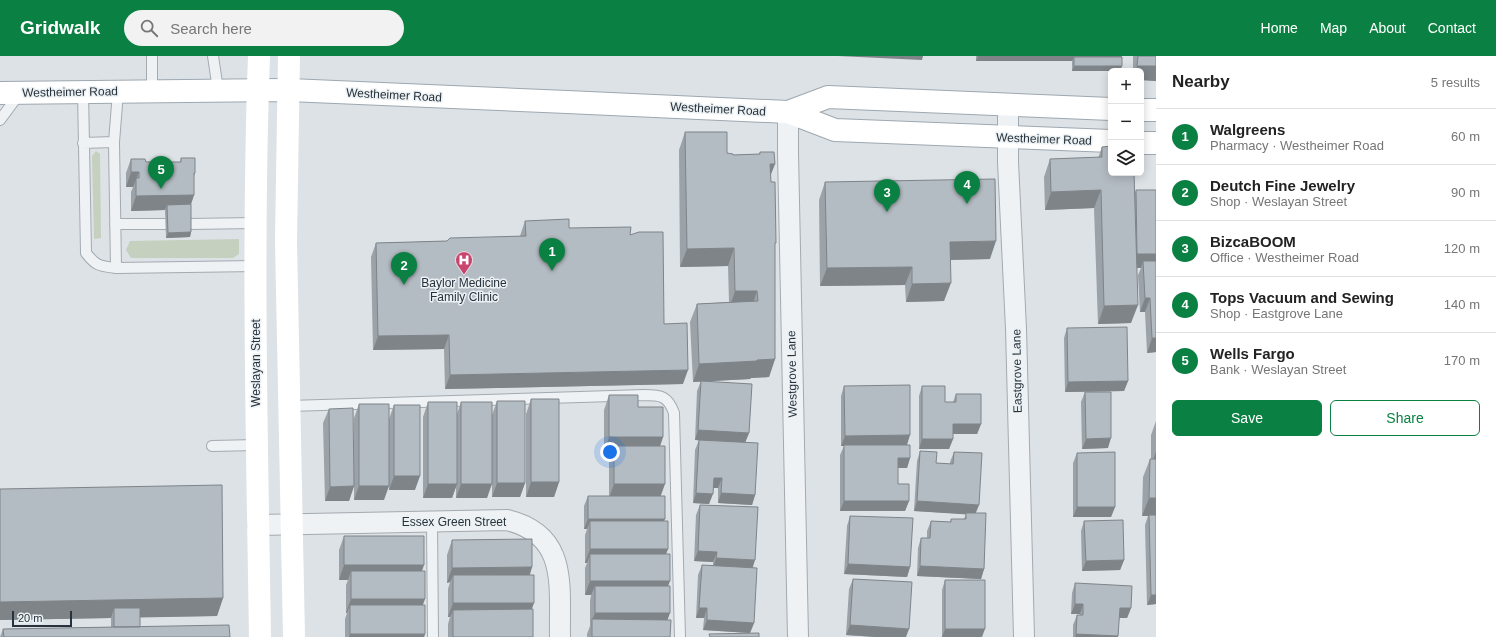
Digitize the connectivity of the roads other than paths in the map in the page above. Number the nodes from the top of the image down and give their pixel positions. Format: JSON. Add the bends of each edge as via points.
{"nodes":[{"id":1,"x":152,"y":56,"type":"edge"},
{"id":2,"x":213,"y":56,"type":"edge"},
{"id":3,"x":259,"y":56,"type":"edge"},
{"id":4,"x":289,"y":56,"type":"edge"},
{"id":5,"x":218,"y":90,"type":"junction"},
{"id":6,"x":258,"y":90,"type":"junction"},
{"id":7,"x":289,"y":90,"type":"junction"},
{"id":8,"x":152,"y":91,"type":"junction"},
{"id":9,"x":83,"y":92,"type":"junction"},
{"id":10,"x":118,"y":92,"type":"junction"},
{"id":11,"x":10,"y":93,"type":"edge"},
{"id":12,"x":1008,"y":105,"type":"junction"},
{"id":13,"x":1108,"y":109,"type":"edge"},
{"id":14,"x":1144,"y":110,"type":"edge"},
{"id":15,"x":1156,"y":110,"type":"edge"},
{"id":16,"x":788,"y":112,"type":"junction"},
{"id":17,"x":0,"y":120,"type":"edge"},
{"id":18,"x":1008,"y":137,"type":"junction"},
{"id":19,"x":1108,"y":141,"type":"edge"},
{"id":20,"x":114,"y":142,"type":"junction"},
{"id":21,"x":83,"y":143,"type":"junction"},
{"id":22,"x":1144,"y":143,"type":"edge"},
{"id":23,"x":1156,"y":143,"type":"edge"},
{"id":24,"x":255,"y":223,"type":"junction"},
{"id":25,"x":115,"y":224,"type":"junction"},
{"id":26,"x":166,"y":224,"type":"edge"},
{"id":27,"x":189,"y":224,"type":"edge"},
{"id":28,"x":256,"y":266,"type":"junction"},
{"id":29,"x":116,"y":268,"type":"junction"},
{"id":30,"x":289,"y":406,"type":"junction"},
{"id":31,"x":256,"y":445,"type":"junction"},
{"id":32,"x":212,"y":446,"type":"dead end"},
{"id":33,"x":432,"y":522,"type":"junction"},
{"id":34,"x":258,"y":524,"type":"junction"},
{"id":35,"x":292,"y":524,"type":"junction"},
{"id":36,"x":260,"y":637,"type":"edge"},
{"id":37,"x":294,"y":637,"type":"edge"},
{"id":38,"x":433,"y":637,"type":"edge"},
{"id":39,"x":560,"y":637,"type":"edge"},
{"id":40,"x":680,"y":637,"type":"edge"},
{"id":41,"x":798,"y":637,"type":"edge"},
{"id":42,"x":1024,"y":637,"type":"edge"}],
"edges":[{"from":1,"to":8,"type":"lane"},
{"from":2,"to":5,"type":"lane"},
{"from":3,"to":6,"type":"main road","name":"Weslayan Street"},
{"from":4,"to":7,"type":"main road"},
{"from":5,"to":6,"type":"main road","name":"Westheimer Road"},
{"from":5,"to":8,"type":"main road","name":"Westheimer Road"},
{"from":6,"to":7,"type":"main road","name":"Westheimer Road"},
{"from":6,"to":24,"type":"main road","name":"Weslayan Street"},
{"from":7,"to":16,"type":"main road","name":"Westheimer Road"},
{"from":7,"to":30,"type":"main road","via":[[286,241]]},
{"from":8,"to":10,"type":"main road","name":"Westheimer Road"},
{"from":9,"to":10,"type":"main road","name":"Westheimer Road"},
{"from":9,"to":11,"type":"main road","name":"Westheimer Road"},
{"from":9,"to":21,"type":"lane"},
{"from":10,"to":20,"type":"lane"},
{"from":11,"to":17,"type":"lane"},
{"from":12,"to":13,"type":"main road","name":"Westheimer Road"},
{"from":12,"to":16,"type":"main road","name":"Westheimer Road","via":[[828,97]]},
{"from":12,"to":18,"type":"street","name":"Eastgrove Lane"},
{"from":14,"to":15,"type":"main road"},
{"from":16,"to":18,"type":"main road","name":"Westheimer Road","via":[[835,130]]},
{"from":16,"to":41,"type":"street","name":"Westgrove Lane"},
{"from":18,"to":19,"type":"main road","name":"Westheimer Road"},
{"from":18,"to":42,"type":"street","name":"Eastgrove Lane"},
{"from":20,"to":21,"type":"lane"},
{"from":20,"to":25,"type":"lane"},
{"from":21,"to":29,"type":"lane","via":[[86,252],[94,263]]},
{"from":22,"to":23,"type":"main road"},
{"from":24,"to":27,"type":"lane"},
{"from":24,"to":28,"type":"main road","name":"Weslayan Street"},
{"from":25,"to":26,"type":"lane"},
{"from":25,"to":29,"type":"lane"},
{"from":28,"to":29,"type":"lane"},
{"from":28,"to":31,"type":"main road","name":"Weslayan Street"},
{"from":30,"to":35,"type":"main road"},
{"from":30,"to":40,"type":"lane","via":[[644,395],[665,398],[671,404],[674,413]]},
{"from":31,"to":32,"type":"lane"},
{"from":31,"to":34,"type":"main road","name":"Weslayan Street"},
{"from":33,"to":35,"type":"street","name":"Essex Green Street"},
{"from":33,"to":38,"type":"lane"},
{"from":33,"to":39,"type":"street","name":"Essex Green Street","via":[[507,520],[531,528],[540,536],[556,560],[559,578]]},
{"from":34,"to":35,"type":"street","name":"Essex Green Street"},
{"from":34,"to":36,"type":"main road","name":"Weslayan Street"},
{"from":35,"to":37,"type":"main road"}]}
